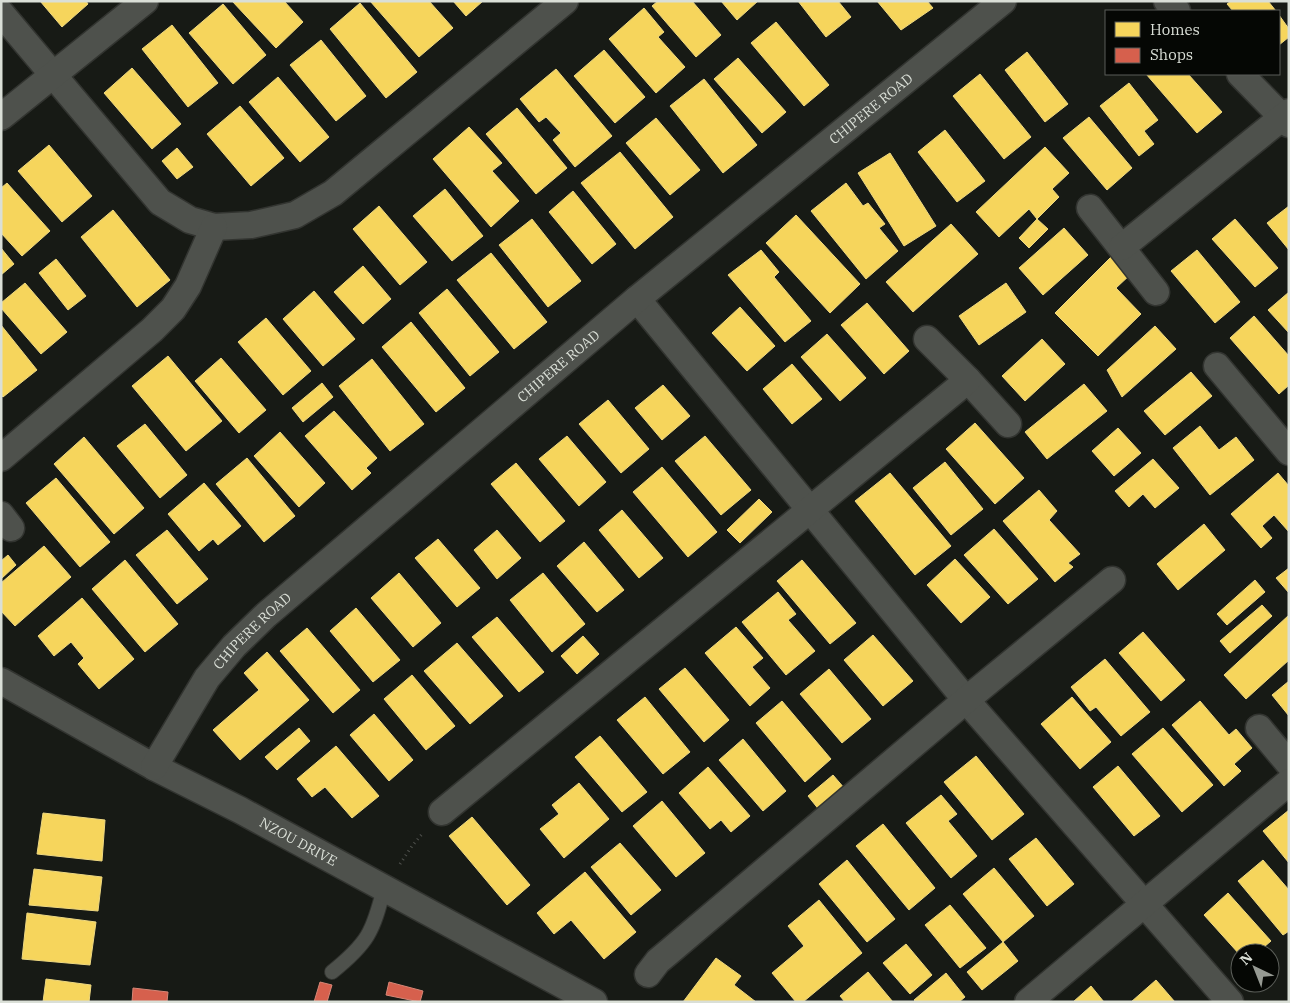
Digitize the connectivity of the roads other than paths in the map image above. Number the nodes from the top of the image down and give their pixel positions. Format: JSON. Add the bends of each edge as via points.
{"nodes":[{"id":1,"x":145,"y":1,"type":"edge"},
{"id":2,"x":565,"y":1,"type":"edge"},
{"id":3,"x":1003,"y":1,"type":"edge"},
{"id":4,"x":1167,"y":1,"type":"edge"},
{"id":5,"x":1176,"y":10,"type":"edge"},
{"id":6,"x":1,"y":13,"type":"edge"},
{"id":7,"x":52,"y":75,"type":"junction"},
{"id":8,"x":1241,"y":75,"type":"edge"},
{"id":9,"x":1,"y":117,"type":"edge"},
{"id":10,"x":1287,"y":118,"type":"edge"},
{"id":11,"x":1090,"y":208,"type":"dead end"},
{"id":12,"x":214,"y":227,"type":"junction"},
{"id":13,"x":1122,"y":247,"type":"junction"},
{"id":14,"x":1156,"y":292,"type":"dead end"},
{"id":15,"x":637,"y":299,"type":"junction"},
{"id":16,"x":927,"y":339,"type":"dead end"},
{"id":17,"x":1217,"y":366,"type":"dead end"},
{"id":18,"x":968,"y":380,"type":"junction"},
{"id":19,"x":1008,"y":424,"type":"dead end"},
{"id":20,"x":1287,"y":447,"type":"edge"},
{"id":21,"x":1,"y":458,"type":"edge"},
{"id":22,"x":811,"y":511,"type":"junction"},
{"id":23,"x":1112,"y":580,"type":"dead end"},
{"id":24,"x":1,"y":681,"type":"edge"},
{"id":25,"x":966,"y":700,"type":"junction"},
{"id":26,"x":1259,"y":728,"type":"dead end"},
{"id":27,"x":1289,"y":764,"type":"edge"},
{"id":28,"x":154,"y":767,"type":"junction"},
{"id":29,"x":1289,"y":782,"type":"edge"},
{"id":30,"x":442,"y":812,"type":"road end"},
{"id":31,"x":384,"y":888,"type":"junction"},
{"id":32,"x":1143,"y":903,"type":"junction"},
{"id":33,"x":332,"y":972,"type":"dead end"},
{"id":34,"x":648,"y":974,"type":"dead end"},
{"id":35,"x":594,"y":1002,"type":"edge"},
{"id":36,"x":1028,"y":1002,"type":"edge"},
{"id":37,"x":1230,"y":1002,"type":"edge"}],
"edges":[{"from":1,"to":7,"type":"street"},
{"from":2,"to":12,"type":"street","via":[[332,193],[295,215],[251,226]]},
{"from":3,"to":15,"type":"street","name":"CHIPERE ROAD"},
{"from":4,"to":5,"type":"street"},
{"from":6,"to":7,"type":"street"},
{"from":7,"to":9,"type":"street"},
{"from":7,"to":12,"type":"street","via":[[160,202],[190,220]]},
{"from":8,"to":10,"type":"street"},
{"from":10,"to":13,"type":"street"},
{"from":11,"to":13,"type":"street"},
{"from":12,"to":21,"type":"street","via":[[188,286],[173,309]]},
{"from":13,"to":14,"type":"street"},
{"from":15,"to":22,"type":"street"},
{"from":15,"to":28,"type":"street","name":"CHIPERE ROAD","via":[[266,615],[234,646],[207,678]]},
{"from":16,"to":18,"type":"street"},
{"from":17,"to":20,"type":"street"},
{"from":18,"to":19,"type":"street"},
{"from":18,"to":22,"type":"street"},
{"from":22,"to":25,"type":"street"},
{"from":22,"to":30,"type":"street"},
{"from":23,"to":25,"type":"street"},
{"from":24,"to":28,"type":"street","name":"NZOU DRIVE"},
{"from":25,"to":32,"type":"street"},
{"from":25,"to":34,"type":"street","via":[[664,956]]},
{"from":26,"to":27,"type":"street"},
{"from":28,"to":31,"type":"street","name":"NZOU DRIVE"},
{"from":29,"to":32,"type":"street"},
{"from":31,"to":33,"type":"lane","via":[[376,921],[366,940]]},
{"from":31,"to":35,"type":"street","name":"NZOU DRIVE"},
{"from":32,"to":36,"type":"street"},
{"from":32,"to":37,"type":"street"}]}
